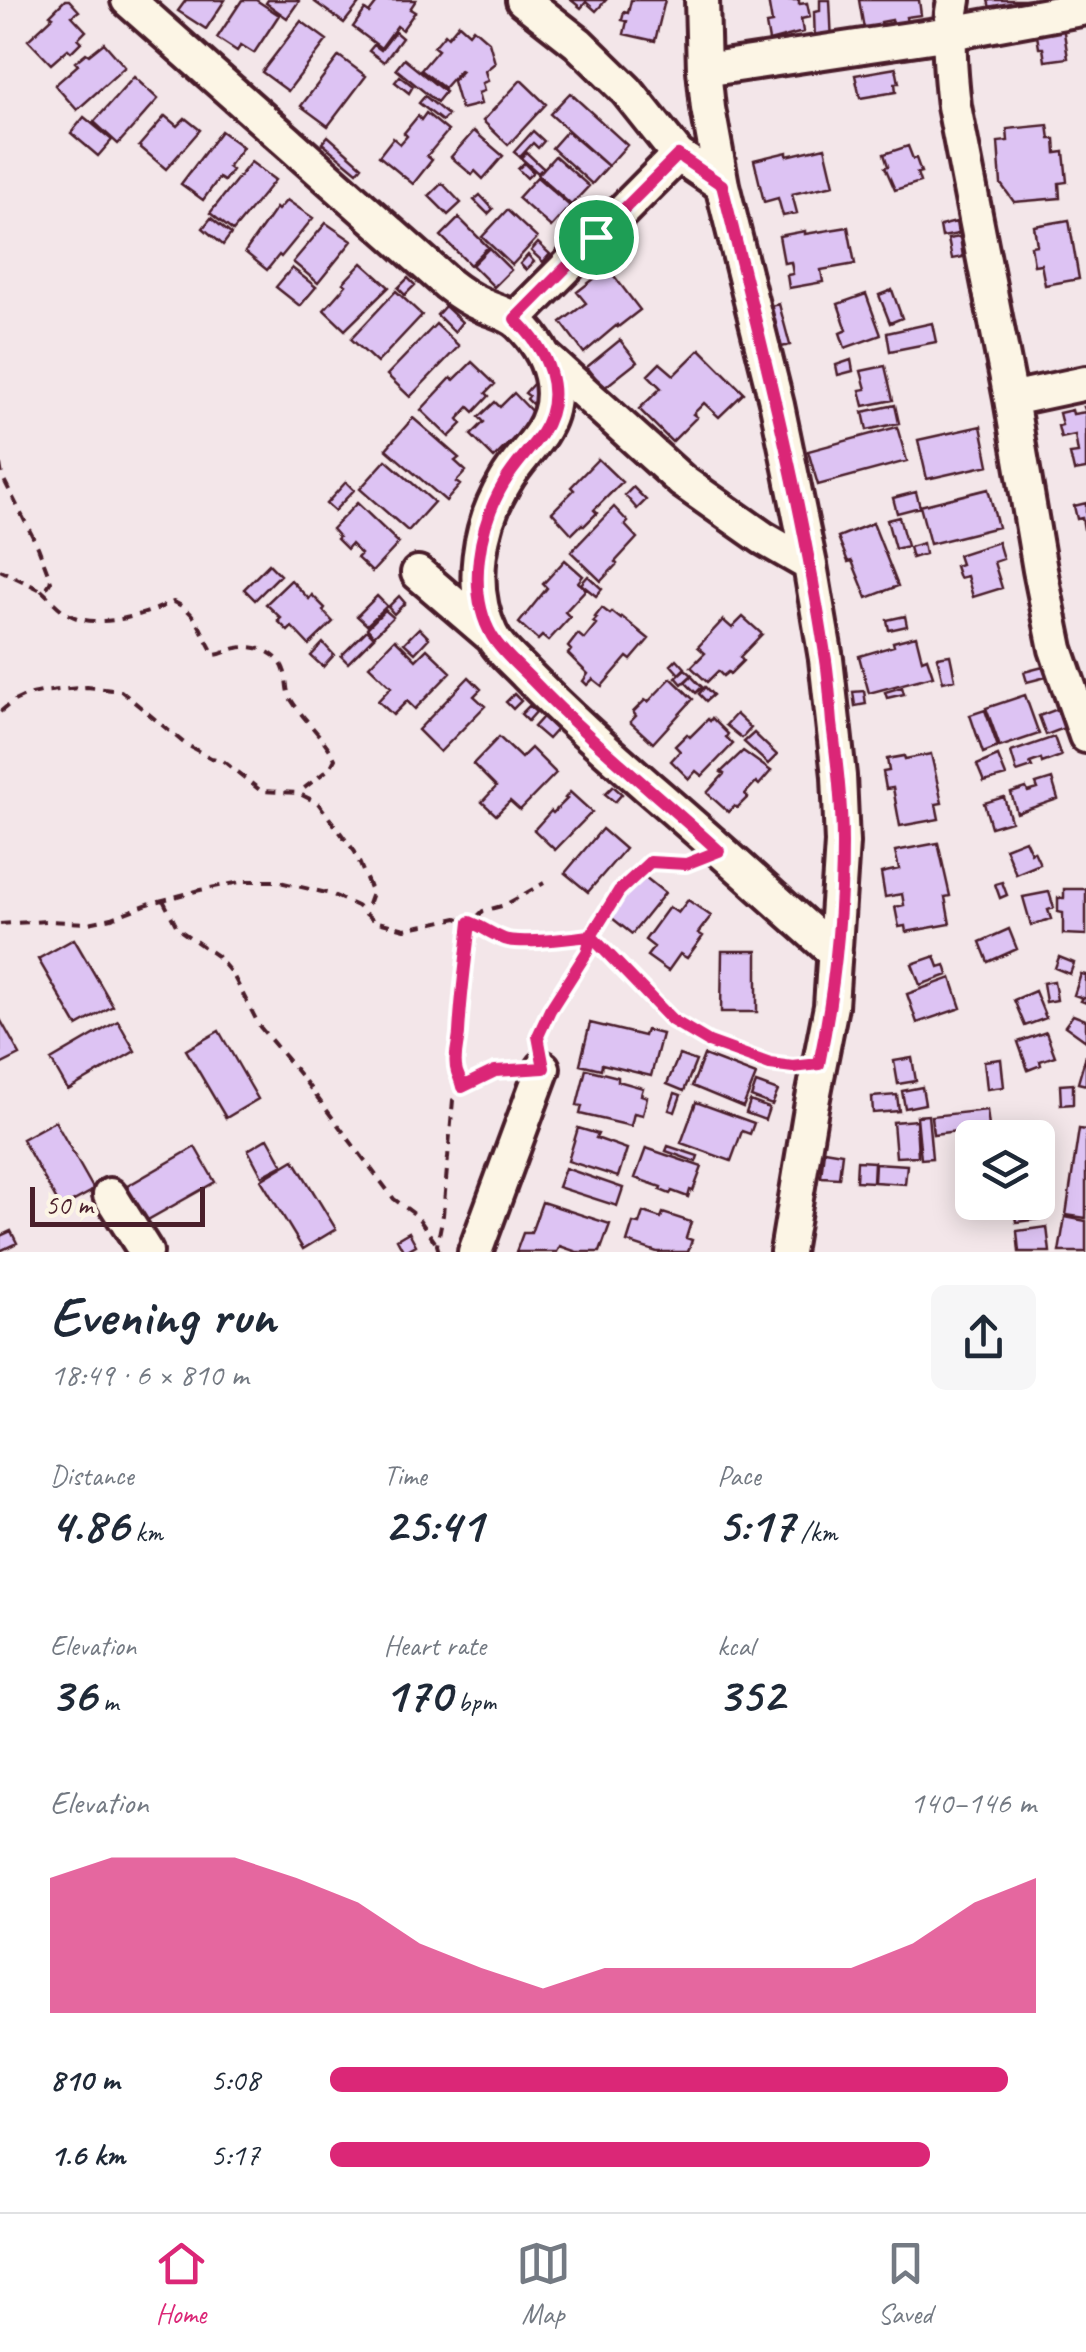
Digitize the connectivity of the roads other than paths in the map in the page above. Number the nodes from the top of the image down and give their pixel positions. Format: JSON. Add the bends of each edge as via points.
{"nodes":[{"id":1,"x":128,"y":0,"type":"edge"},
{"id":2,"x":523,"y":0,"type":"edge"},
{"id":3,"x":702,"y":0,"type":"edge"},
{"id":4,"x":954,"y":0,"type":"edge"},
{"id":5,"x":1086,"y":8,"type":"edge"},
{"id":6,"x":950,"y":33,"type":"junction"},
{"id":7,"x":704,"y":70,"type":"junction"},
{"id":8,"x":678,"y":155,"type":"junction"},
{"id":9,"x":722,"y":185,"type":"junction"},
{"id":10,"x":515,"y":319,"type":"junction"},
{"id":11,"x":545,"y":356,"type":"junction"},
{"id":12,"x":1086,"y":383,"type":"edge"},
{"id":13,"x":1012,"y":399,"type":"junction"},
{"id":14,"x":810,"y":565,"type":"junction"},
{"id":15,"x":418,"y":573,"type":"dead end"},
{"id":16,"x":492,"y":637,"type":"junction"},
{"id":17,"x":1086,"y":736,"type":"edge"},
{"id":18,"x":835,"y":953,"type":"junction"},
{"id":19,"x":544,"y":1068,"type":"road end"},
{"id":20,"x":110,"y":1194,"type":"dead end"},
{"id":21,"x":146,"y":1252,"type":"edge"},
{"id":22,"x":475,"y":1252,"type":"edge"},
{"id":23,"x":787,"y":1252,"type":"edge"}],
"edges":[{"from":1,"to":10,"type":"street","via":[[448,284]]},
{"from":2,"to":8,"type":"street","via":[[591,55]]},
{"from":3,"to":7,"type":"street"},
{"from":4,"to":6,"type":"street"},
{"from":5,"to":6,"type":"street"},
{"from":6,"to":7,"type":"street"},
{"from":6,"to":13,"type":"street","via":[[954,106]]},
{"from":7,"to":9,"type":"street"},
{"from":8,"to":9,"type":"street"},
{"from":8,"to":10,"type":"street"},
{"from":9,"to":14,"type":"street"},
{"from":10,"to":11,"type":"street"},
{"from":11,"to":14,"type":"street","via":[[682,481]]},
{"from":11,"to":16,"type":"street","via":[[554,389],[548,420],[502,485],[480,552],[481,606]]},
{"from":12,"to":13,"type":"street"},
{"from":13,"to":17,"type":"street","via":[[1056,649]]},
{"from":14,"to":18,"type":"street","via":[[838,776],[842,842]]},
{"from":15,"to":16,"type":"street"},
{"from":16,"to":18,"type":"street","via":[[559,708]]},
{"from":18,"to":23,"type":"street"},
{"from":19,"to":22,"type":"street"},
{"from":20,"to":21,"type":"street"}]}
